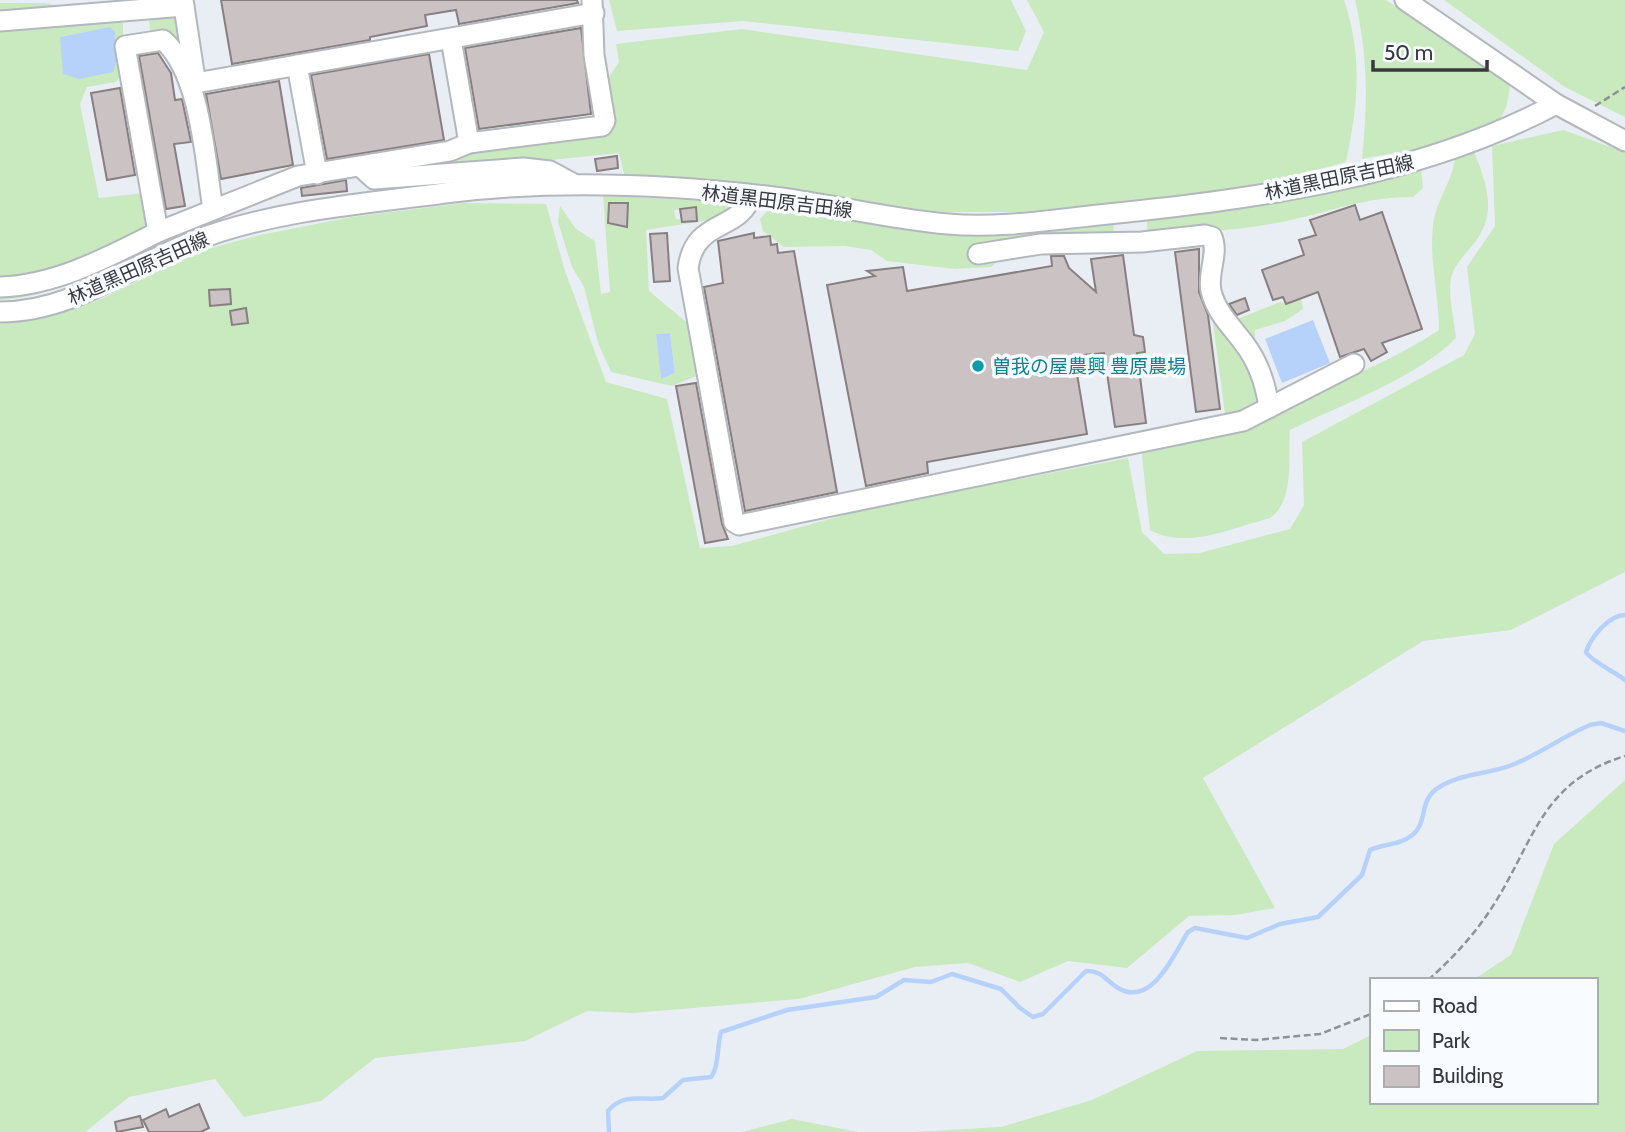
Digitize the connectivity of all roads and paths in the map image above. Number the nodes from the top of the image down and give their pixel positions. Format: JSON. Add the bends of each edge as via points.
{"nodes":[{"id":1,"x":1405,"y":0,"type":"edge"},
{"id":2,"x":183,"y":3,"type":"edge"},
{"id":3,"x":593,"y":7,"type":"edge"},
{"id":4,"x":134,"y":12,"type":"junction"},
{"id":5,"x":0,"y":21,"type":"edge"},
{"id":6,"x":451,"y":39,"type":"junction"},
{"id":7,"x":139,"y":43,"type":"junction"},
{"id":8,"x":298,"y":65,"type":"junction"},
{"id":9,"x":192,"y":83,"type":"junction"},
{"id":10,"x":1625,"y":87,"type":"edge"},
{"id":11,"x":1556,"y":104,"type":"junction"},
{"id":12,"x":1578,"y":116,"type":"junction"},
{"id":13,"x":1625,"y":141,"type":"edge"},
{"id":14,"x":470,"y":143,"type":"junction"},
{"id":15,"x":361,"y":167,"type":"junction"},
{"id":16,"x":317,"y":174,"type":"junction"},
{"id":17,"x":578,"y":186,"type":"junction"},
{"id":18,"x":751,"y":195,"type":"junction"},
{"id":19,"x":213,"y":209,"type":"junction"},
{"id":20,"x":1129,"y":211,"type":"junction"},
{"id":21,"x":158,"y":232,"type":"junction"},
{"id":22,"x":1132,"y":241,"type":"junction"},
{"id":23,"x":978,"y":254,"type":"dead end"},
{"id":24,"x":0,"y":286,"type":"edge"},
{"id":25,"x":0,"y":312,"type":"edge"},
{"id":26,"x":1354,"y":364,"type":"dead end"},
{"id":27,"x":1269,"y":408,"type":"junction"},
{"id":28,"x":1625,"y":756,"type":"edge"},
{"id":29,"x":1430,"y":978,"type":"edge"},
{"id":30,"x":1370,"y":1014,"type":"edge"},
{"id":31,"x":1220,"y":1038,"type":"dead end"}],
"edges":[{"from":1,"to":11,"type":"street"},
{"from":2,"to":4,"type":"street"},
{"from":2,"to":9,"type":"street"},
{"from":3,"to":6,"type":"street"},
{"from":3,"to":14,"type":"street","via":[[594,55],[606,121],[602,126]]},
{"from":4,"to":5,"type":"street"},
{"from":4,"to":7,"type":"street"},
{"from":6,"to":8,"type":"street"},
{"from":6,"to":14,"type":"street"},
{"from":7,"to":9,"type":"street","via":[[163,40],[171,46]]},
{"from":7,"to":21,"type":"street","via":[[125,46]]},
{"from":8,"to":9,"type":"street"},
{"from":8,"to":16,"type":"street"},
{"from":9,"to":19,"type":"street"},
{"from":10,"to":12,"type":"path"},
{"from":11,"to":12,"type":"street"},
{"from":11,"to":20,"type":"street","name":"林道黒田原吉田線","via":[[1504,131],[1410,163],[1213,202]]},
{"from":12,"to":13,"type":"street"},
{"from":14,"to":15,"type":"street","via":[[450,151]]},
{"from":15,"to":16,"type":"street"},
{"from":15,"to":17,"type":"street","via":[[374,179],[523,168],[550,171]]},
{"from":16,"to":19,"type":"street","via":[[288,180]]},
{"from":17,"to":18,"type":"street","name":"林道黒田原吉田線"},
{"from":17,"to":25,"type":"street","name":"林道黒田原吉田線","via":[[457,192],[250,224],[195,240],[60,303]]},
{"from":18,"to":20,"type":"street","name":"林道黒田原吉田線","via":[[950,225]]},
{"from":18,"to":27,"type":"street","via":[[740,214],[704,234],[694,245],[688,268],[734,522],[739,526],[1243,421]]},
{"from":19,"to":21,"type":"street"},
{"from":20,"to":22,"type":"street"},
{"from":21,"to":24,"type":"street","via":[[42,282]]},
{"from":22,"to":23,"type":"street","via":[[1041,244]]},
{"from":22,"to":27,"type":"street","via":[[1212,237],[1212,294],[1256,363]]},
{"from":26,"to":27,"type":"street"},
{"from":28,"to":29,"type":"path","via":[[1583,774],[1553,798],[1489,912]]},
{"from":30,"to":31,"type":"path","via":[[1320,1034]]}]}
